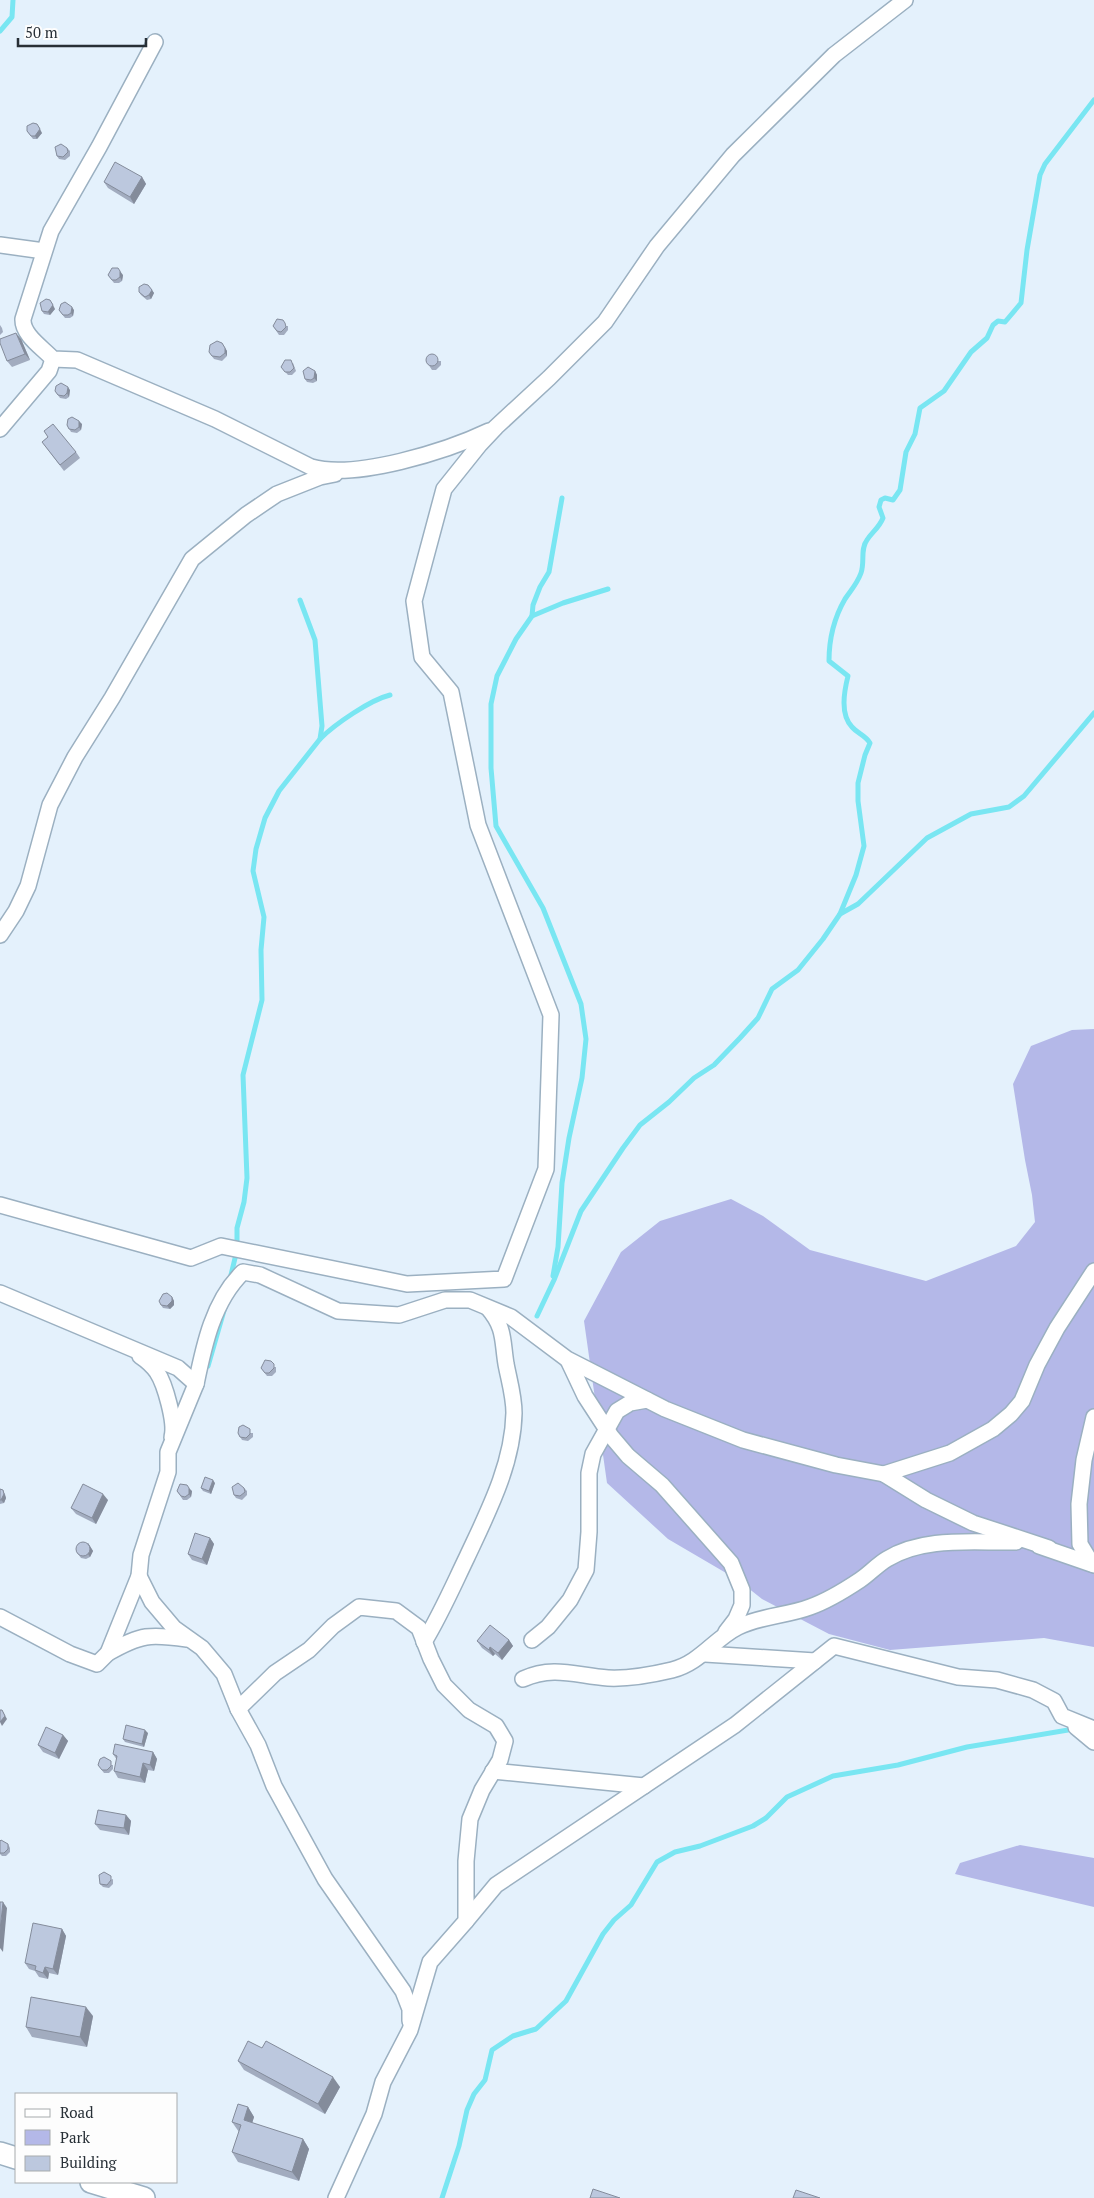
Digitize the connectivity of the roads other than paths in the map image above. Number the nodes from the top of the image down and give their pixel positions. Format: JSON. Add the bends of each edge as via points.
{"nodes":[{"id":1,"x":906,"y":0,"type":"edge"},
{"id":2,"x":155,"y":42,"type":"dead end"},
{"id":3,"x":0,"y":245,"type":"edge"},
{"id":4,"x":44,"y":251,"type":"junction"},
{"id":5,"x":53,"y":359,"type":"junction"},
{"id":6,"x":496,"y":427,"type":"junction"},
{"id":7,"x":0,"y":429,"type":"edge"},
{"id":8,"x":367,"y":467,"type":"junction"},
{"id":9,"x":0,"y":935,"type":"edge"},
{"id":10,"x":0,"y":1205,"type":"edge"},
{"id":11,"x":1094,"y":1271,"type":"edge"},
{"id":12,"x":0,"y":1292,"type":"edge"},
{"id":13,"x":485,"y":1305,"type":"junction"},
{"id":14,"x":129,"y":1347,"type":"junction"},
{"id":15,"x":568,"y":1360,"type":"junction"},
{"id":16,"x":196,"y":1384,"type":"junction"},
{"id":17,"x":647,"y":1400,"type":"junction"},
{"id":18,"x":1094,"y":1417,"type":"edge"},
{"id":19,"x":606,"y":1428,"type":"junction"},
{"id":20,"x":168,"y":1452,"type":"junction"},
{"id":21,"x":884,"y":1474,"type":"junction"},
{"id":22,"x":1049,"y":1548,"type":"junction"},
{"id":23,"x":1093,"y":1564,"type":"edge"},
{"id":24,"x":139,"y":1576,"type":"junction"},
{"id":25,"x":0,"y":1616,"type":"edge"},
{"id":26,"x":722,"y":1636,"type":"junction"},
{"id":27,"x":188,"y":1639,"type":"junction"},
{"id":28,"x":532,"y":1640,"type":"dead end"},
{"id":29,"x":424,"y":1642,"type":"junction"},
{"id":30,"x":108,"y":1653,"type":"junction"},
{"id":31,"x":705,"y":1654,"type":"junction"},
{"id":32,"x":815,"y":1661,"type":"junction"},
{"id":33,"x":523,"y":1679,"type":"dead end"},
{"id":34,"x":238,"y":1709,"type":"junction"},
{"id":35,"x":1062,"y":1716,"type":"junction"},
{"id":36,"x":1074,"y":1726,"type":"junction"},
{"id":37,"x":1094,"y":1729,"type":"edge"},
{"id":38,"x":1094,"y":1735,"type":"edge"},
{"id":39,"x":1094,"y":1742,"type":"edge"},
{"id":40,"x":493,"y":1772,"type":"junction"},
{"id":41,"x":644,"y":1786,"type":"junction"},
{"id":42,"x":466,"y":1921,"type":"junction"},
{"id":43,"x":410,"y":2030,"type":"junction"},
{"id":44,"x":0,"y":2154,"type":"edge"},
{"id":45,"x":15,"y":2158,"type":"edge"},
{"id":46,"x":95,"y":2183,"type":"edge"},
{"id":47,"x":144,"y":2198,"type":"edge"},
{"id":48,"x":336,"y":2198,"type":"edge"}],
"edges":[{"from":1,"to":6,"type":"street","via":[[834,55],[733,155],[657,246],[605,322]]},
{"from":2,"to":4,"type":"street","via":[[100,147],[54,224]]},
{"from":3,"to":4,"type":"street"},
{"from":4,"to":5,"type":"street","via":[[23,326]]},
{"from":5,"to":7,"type":"street","via":[[39,383]]},
{"from":5,"to":8,"type":"street","via":[[77,360],[215,419],[312,467],[325,471]]},
{"from":6,"to":8,"type":"street","via":[[392,464]]},
{"from":6,"to":10,"type":"street","via":[[444,489],[414,601],[422,658],[451,692],[478,825],[551,1015],[546,1168],[504,1279],[407,1284],[220,1246],[191,1258]]},
{"from":8,"to":9,"type":"street","via":[[320,477],[277,494],[192,559],[112,698],[74,756],[50,805],[28,886]]},
{"from":11,"to":21,"type":"street","via":[[1057,1328],[1022,1401],[1011,1414],[993,1429],[950,1453]]},
{"from":12,"to":14,"type":"street"},
{"from":13,"to":15,"type":"street","via":[[511,1317]]},
{"from":13,"to":16,"type":"street","via":[[470,1300],[445,1300],[399,1315],[338,1311],[260,1275],[243,1272],[223,1296]]},
{"from":13,"to":29,"type":"street","via":[[499,1321],[502,1330],[513,1398],[508,1455],[484,1525]]},
{"from":14,"to":16,"type":"street","via":[[178,1368]]},
{"from":14,"to":20,"type":"street","via":[[153,1366],[164,1386],[173,1433]]},
{"from":15,"to":17,"type":"street"},
{"from":15,"to":19,"type":"street","via":[[585,1396]]},
{"from":16,"to":20,"type":"street"},
{"from":17,"to":19,"type":"street","via":[[630,1403],[617,1412]]},
{"from":17,"to":21,"type":"street","via":[[743,1440],[836,1465]]},
{"from":18,"to":23,"type":"street","via":[[1084,1460],[1079,1504],[1080,1544]]},
{"from":19,"to":26,"type":"street","via":[[628,1456],[662,1485],[731,1563],[742,1590],[742,1606]]},
{"from":19,"to":28,"type":"street","via":[[593,1454],[589,1473],[586,1570],[570,1600],[548,1627]]},
{"from":20,"to":24,"type":"street","via":[[168,1472],[140,1555]]},
{"from":21,"to":22,"type":"street","via":[[926,1500],[973,1522]]},
{"from":22,"to":23,"type":"street"},
{"from":22,"to":26,"type":"street","via":[[1016,1542],[924,1545],[887,1559],[860,1580],[811,1607],[756,1619]]},
{"from":24,"to":27,"type":"street","via":[[152,1602]]},
{"from":24,"to":30,"type":"street"},
{"from":25,"to":30,"type":"street","via":[[70,1654],[97,1664]]},
{"from":26,"to":31,"type":"street"},
{"from":27,"to":30,"type":"street","via":[[155,1635],[130,1640]]},
{"from":27,"to":34,"type":"street","via":[[202,1648],[224,1674]]},
{"from":29,"to":34,"type":"street","via":[[419,1628],[396,1611],[359,1608],[275,1674]]},
{"from":29,"to":40,"type":"street","via":[[444,1685],[469,1710],[496,1726],[505,1741]]},
{"from":31,"to":32,"type":"street"},
{"from":31,"to":33,"type":"street","via":[[674,1669],[642,1676],[609,1678],[555,1670]]},
{"from":32,"to":35,"type":"street","via":[[834,1646],[958,1677],[998,1680],[1033,1690],[1054,1701]]},
{"from":32,"to":41,"type":"street","via":[[735,1725]]},
{"from":34,"to":43,"type":"street","via":[[258,1745],[274,1786],[325,1879],[403,1991],[410,2009]]},
{"from":35,"to":36,"type":"street"},
{"from":35,"to":37,"type":"street"},
{"from":36,"to":38,"type":"street"},
{"from":36,"to":39,"type":"street"},
{"from":40,"to":41,"type":"street"},
{"from":40,"to":42,"type":"street","via":[[470,1819]]},
{"from":41,"to":42,"type":"street","via":[[496,1885]]},
{"from":42,"to":43,"type":"street","via":[[430,1962]]},
{"from":43,"to":48,"type":"street","via":[[383,2082],[374,2114]]},
{"from":44,"to":45,"type":"main road"},
{"from":46,"to":47,"type":"main road"}]}
